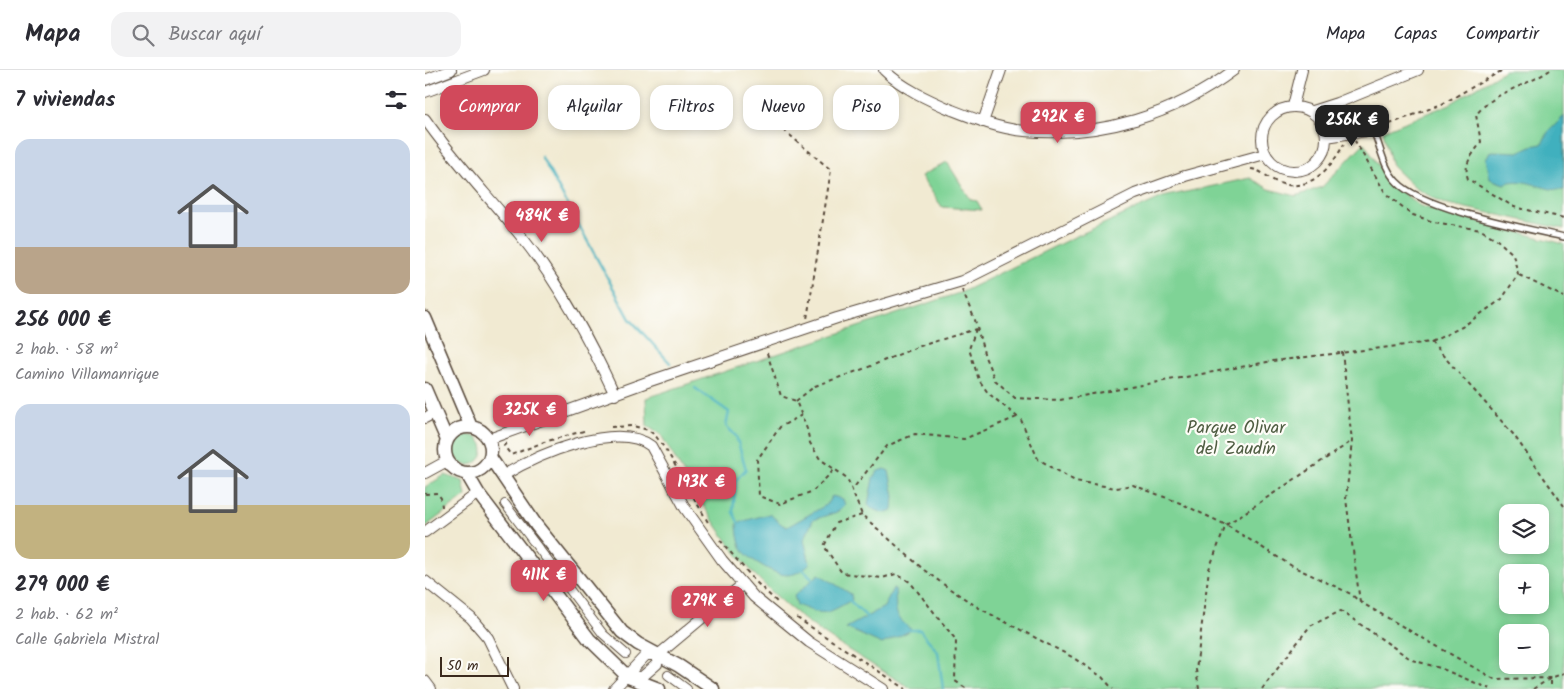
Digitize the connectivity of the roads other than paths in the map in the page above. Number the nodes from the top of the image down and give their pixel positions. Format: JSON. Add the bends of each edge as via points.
{"nodes":[{"id":1,"x":451,"y":70,"type":"edge"},
{"id":2,"x":484,"y":70,"type":"edge"},
{"id":3,"x":884,"y":70,"type":"edge"},
{"id":4,"x":1001,"y":70,"type":"edge"},
{"id":5,"x":1234,"y":70,"type":"edge"},
{"id":6,"x":1301,"y":70,"type":"edge"},
{"id":7,"x":1418,"y":70,"type":"edge"},
{"id":8,"x":425,"y":80,"type":"edge"},
{"id":9,"x":425,"y":92,"type":"edge"},
{"id":10,"x":1293,"y":106,"type":"junction"},
{"id":11,"x":1312,"y":112,"type":"junction"},
{"id":12,"x":425,"y":119,"type":"edge"},
{"id":13,"x":983,"y":122,"type":"junction"},
{"id":14,"x":1373,"y":130,"type":"joint"},
{"id":15,"x":1327,"y":137,"type":"junction"},
{"id":16,"x":1265,"y":154,"type":"junction"},
{"id":17,"x":1564,"y":238,"type":"edge"},
{"id":18,"x":425,"y":318,"type":"edge"},
{"id":19,"x":425,"y":389,"type":"edge"},
{"id":20,"x":615,"y":395,"type":"junction"},
{"id":21,"x":430,"y":415,"type":"edge"},
{"id":22,"x":471,"y":427,"type":"junction"},
{"id":23,"x":489,"y":439,"type":"junction"},
{"id":24,"x":447,"y":440,"type":"junction"},
{"id":25,"x":490,"y":457,"type":"junction"},
{"id":26,"x":447,"y":460,"type":"junction"},
{"id":27,"x":425,"y":473,"type":"edge"},
{"id":28,"x":467,"y":474,"type":"junction"},
{"id":29,"x":504,"y":475,"type":"junction"},
{"id":30,"x":478,"y":492,"type":"junction"},
{"id":31,"x":505,"y":504,"type":"dead end"},
{"id":32,"x":425,"y":532,"type":"edge"},
{"id":33,"x":425,"y":581,"type":"edge"},
{"id":34,"x":743,"y":584,"type":"junction"},
{"id":35,"x":626,"y":654,"type":"dead end"},
{"id":36,"x":658,"y":655,"type":"junction"},
{"id":37,"x":668,"y":675,"type":"dead end"},
{"id":38,"x":628,"y":677,"type":"junction"},
{"id":39,"x":425,"y":680,"type":"edge"},
{"id":40,"x":431,"y":689,"type":"edge"},
{"id":41,"x":513,"y":689,"type":"edge"},
{"id":42,"x":615,"y":689,"type":"edge"},
{"id":43,"x":659,"y":689,"type":"edge"},
{"id":44,"x":687,"y":689,"type":"edge"},
{"id":45,"x":713,"y":689,"type":"edge"},
{"id":46,"x":883,"y":689,"type":"edge"}],
"edges":[{"from":1,"to":8,"type":"street"},
{"from":2,"to":9,"type":"street"},
{"from":3,"to":13,"type":"street","via":[[931,101]]},
{"from":4,"to":13,"type":"street"},
{"from":5,"to":13,"type":"street","via":[[1196,96],[1169,109],[1120,125],[1068,131],[1024,131]]},
{"from":6,"to":10,"type":"street"},
{"from":7,"to":11,"type":"street"},
{"from":10,"to":11,"type":"street"},
{"from":10,"to":16,"type":"street","via":[[1275,112],[1264,127],[1261,136]]},
{"from":11,"to":15,"type":"street","via":[[1319,118]]},
{"from":12,"to":20,"type":"street","via":[[525,242],[568,303]]},
{"from":14,"to":15,"type":"street"},
{"from":14,"to":17,"type":"lane","via":[[1383,158],[1397,182],[1419,198]]},
{"from":15,"to":16,"type":"street","via":[[1322,156],[1298,171],[1279,168]]},
{"from":16,"to":20,"type":"street","via":[[1135,194],[962,281],[805,329]]},
{"from":18,"to":22,"type":"street"},
{"from":19,"to":21,"type":"street"},
{"from":20,"to":23,"type":"street"},
{"from":21,"to":24,"type":"street"},
{"from":22,"to":23,"type":"street","via":[[479,429]]},
{"from":22,"to":24,"type":"street","via":[[459,429]]},
{"from":23,"to":25,"type":"street"},
{"from":24,"to":26,"type":"street","via":[[444,449]]},
{"from":25,"to":28,"type":"street","via":[[485,466]]},
{"from":25,"to":29,"type":"street"},
{"from":26,"to":27,"type":"street"},
{"from":26,"to":28,"type":"street","via":[[453,468]]},
{"from":28,"to":30,"type":"street"},
{"from":29,"to":34,"type":"street","via":[[525,462],[564,447],[604,438],[642,439],[651,446],[685,508]]},
{"from":29,"to":36,"type":"street","via":[[536,525],[608,617],[621,632]]},
{"from":30,"to":32,"type":"street"},
{"from":30,"to":38,"type":"street","via":[[589,639]]},
{"from":31,"to":35,"type":"street","via":[[603,634]]},
{"from":33,"to":41,"type":"street","via":[[471,618],[488,638]]},
{"from":34,"to":36,"type":"street"},
{"from":34,"to":46,"type":"street","via":[[809,642]]},
{"from":36,"to":38,"type":"street","via":[[657,664],[642,677]]},
{"from":36,"to":45,"type":"street"},
{"from":37,"to":44,"type":"street"},
{"from":38,"to":42,"type":"street"},
{"from":38,"to":43,"type":"street"},
{"from":39,"to":40,"type":"street"}]}
